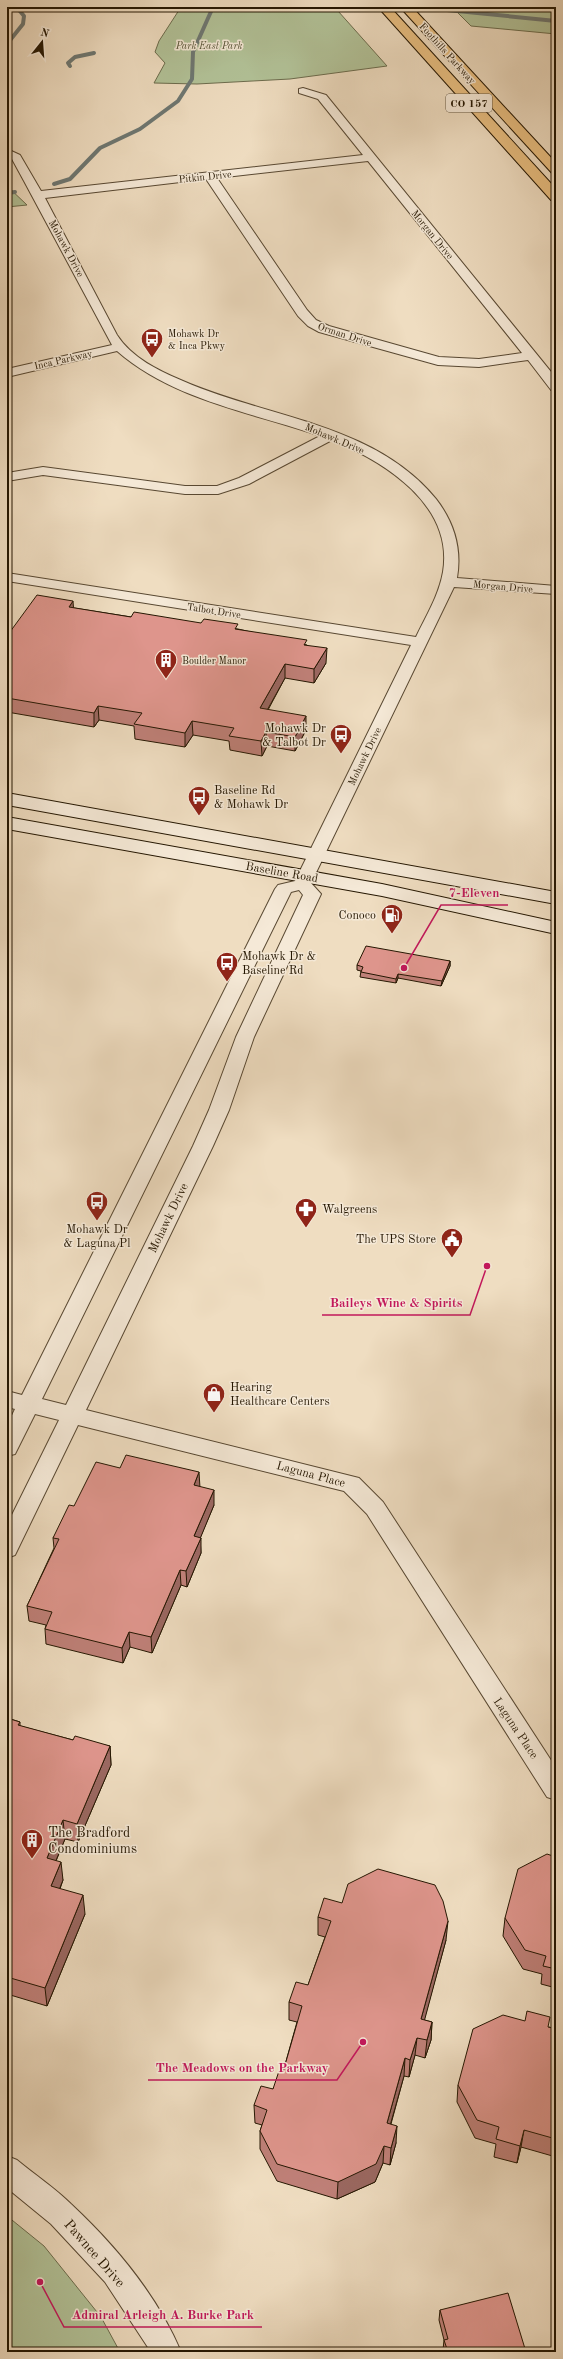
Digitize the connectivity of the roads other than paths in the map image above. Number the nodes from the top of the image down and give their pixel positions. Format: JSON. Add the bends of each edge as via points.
{"nodes":[{"id":1,"x":384,"y":7,"type":"edge"},
{"id":2,"x":406,"y":7,"type":"edge"},
{"id":3,"x":303,"y":91,"type":"dead end"},
{"id":4,"x":7,"y":152,"type":"edge"},
{"id":5,"x":371,"y":157,"type":"junction"},
{"id":6,"x":556,"y":170,"type":"edge"},
{"id":7,"x":209,"y":175,"type":"junction"},
{"id":8,"x":38,"y":195,"type":"junction"},
{"id":9,"x":556,"y":197,"type":"edge"},
{"id":10,"x":120,"y":347,"type":"junction"},
{"id":11,"x":531,"y":356,"type":"junction"},
{"id":12,"x":7,"y":373,"type":"edge"},
{"id":13,"x":556,"y":387,"type":"edge"},
{"id":14,"x":331,"y":435,"type":"junction"},
{"id":15,"x":7,"y":476,"type":"edge"},
{"id":16,"x":7,"y":577,"type":"edge"},
{"id":17,"x":450,"y":582,"type":"junction"},
{"id":18,"x":556,"y":590,"type":"edge"},
{"id":19,"x":421,"y":642,"type":"junction"},
{"id":20,"x":7,"y":799,"type":"edge"},
{"id":21,"x":7,"y":822,"type":"edge"},
{"id":22,"x":317,"y":854,"type":"junction"},
{"id":23,"x":304,"y":880,"type":"junction"},
{"id":24,"x":556,"y":898,"type":"edge"},
{"id":25,"x":556,"y":928,"type":"edge"},
{"id":26,"x":18,"y":1402,"type":"edge"},
{"id":27,"x":74,"y":1415,"type":"junction"},
{"id":28,"x":7,"y":1448,"type":"edge"},
{"id":29,"x":7,"y":1549,"type":"edge"},
{"id":30,"x":556,"y":1789,"type":"edge"},
{"id":31,"x":7,"y":2170,"type":"edge"},
{"id":32,"x":166,"y":2352,"type":"edge"}],
"edges":[{"from":1,"to":9,"type":"highway","name":"Foothills Parkway","number":"CO 157"},
{"from":2,"to":6,"type":"highway","name":"Foothills Parkway","number":"CO 157"},
{"from":3,"to":5,"type":"street","name":"Morgan Drive","via":[[322,97]]},
{"from":4,"to":8,"type":"street","name":"Mohawk Drive","via":[[16,157]]},
{"from":5,"to":7,"type":"street","name":"Pitkin Drive"},
{"from":5,"to":11,"type":"street","name":"Morgan Drive"},
{"from":7,"to":8,"type":"street","name":"Pitkin Drive"},
{"from":7,"to":11,"type":"street","name":"Orman Drive","via":[[302,313],[312,323],[324,329],[438,361],[479,363]]},
{"from":8,"to":10,"type":"street","name":"Mohawk Drive","via":[[101,312],[106,328]]},
{"from":10,"to":12,"type":"street","name":"Inca Parkway"},
{"from":10,"to":14,"type":"street","name":"Mohawk Drive","via":[[161,376],[187,388]]},
{"from":11,"to":13,"type":"street","name":"Morgan Drive"},
{"from":14,"to":15,"type":"street","via":[[220,493],[43,471]]},
{"from":14,"to":17,"type":"street","name":"Mohawk Drive","via":[[376,456],[408,478],[427,497],[441,517],[450,538]]},
{"from":16,"to":19,"type":"street","name":"Talbot Drive"},
{"from":17,"to":18,"type":"street","name":"Morgan Drive"},
{"from":17,"to":19,"type":"street","name":"Mohawk Drive"},
{"from":19,"to":22,"type":"street","name":"Mohawk Drive"},
{"from":20,"to":22,"type":"main road","name":"Baseline Road"},
{"from":21,"to":23,"type":"main road","name":"Baseline Road"},
{"from":22,"to":23,"type":"street","name":"Mohawk Drive"},
{"from":22,"to":24,"type":"main road","name":"Baseline Road"},
{"from":23,"to":25,"type":"main road","name":"Baseline Road","via":[[444,902]]},
{"from":23,"to":26,"type":"street","via":[[284,889]]},
{"from":23,"to":27,"type":"street","name":"Mohawk Drive","via":[[312,894],[245,1036],[219,1110]]},
{"from":26,"to":27,"type":"street","name":"Laguna Place"},
{"from":26,"to":28,"type":"street"},
{"from":27,"to":29,"type":"street","name":"Mohawk Drive"},
{"from":27,"to":30,"type":"street","name":"Laguna Place","via":[[351,1484],[375,1508]]},
{"from":31,"to":32,"type":"street","name":"Pawnee Drive","via":[[61,2214],[115,2272],[161,2340]]}]}
